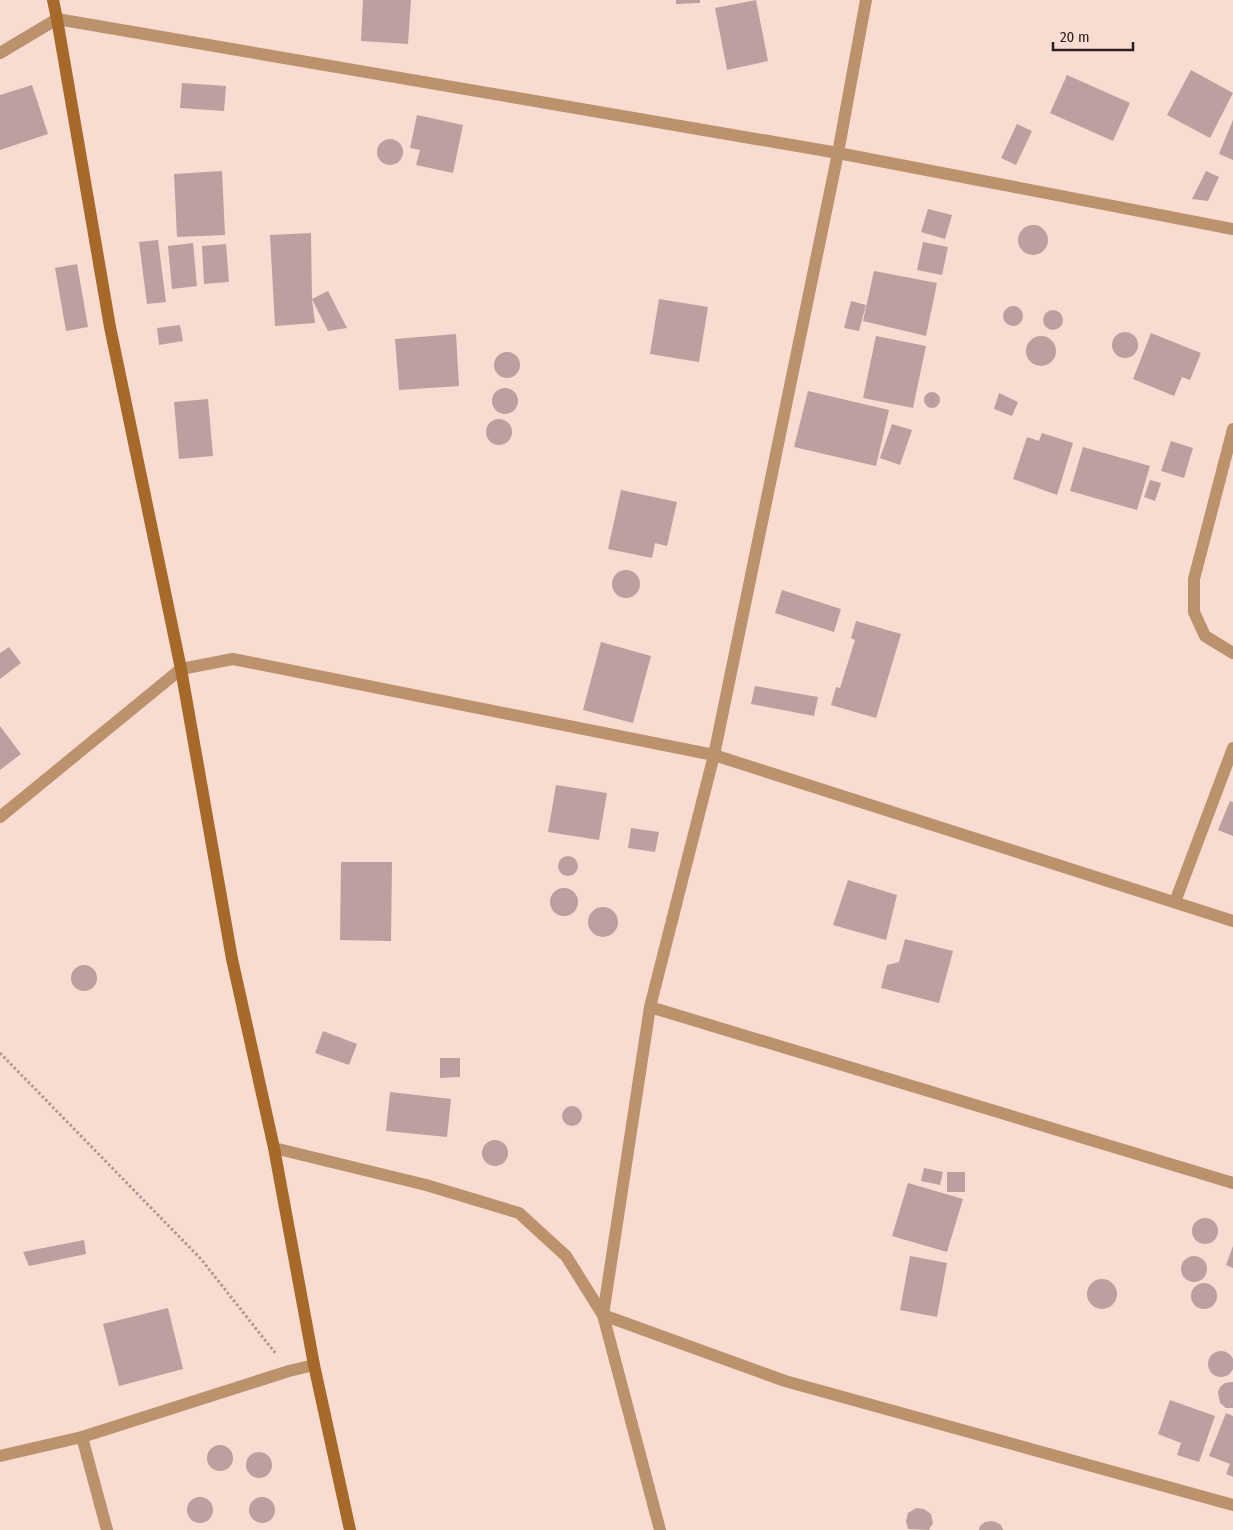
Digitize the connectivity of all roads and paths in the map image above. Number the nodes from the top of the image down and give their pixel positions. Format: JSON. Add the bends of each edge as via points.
{"nodes":[{"id":1,"x":52,"y":0,"type":"edge"},
{"id":2,"x":866,"y":0,"type":"edge"},
{"id":3,"x":57,"y":19,"type":"junction"},
{"id":4,"x":0,"y":53,"type":"edge"},
{"id":5,"x":838,"y":153,"type":"junction"},
{"id":6,"x":1233,"y":229,"type":"edge"},
{"id":7,"x":1233,"y":428,"type":"edge"},
{"id":8,"x":1233,"y":654,"type":"edge"},
{"id":9,"x":181,"y":669,"type":"junction"},
{"id":10,"x":1233,"y":748,"type":"edge"},
{"id":11,"x":714,"y":755,"type":"junction"},
{"id":12,"x":0,"y":817,"type":"edge"},
{"id":13,"x":1175,"y":902,"type":"junction"},
{"id":14,"x":1233,"y":921,"type":"edge"},
{"id":15,"x":650,"y":1007,"type":"junction"},
{"id":16,"x":0,"y":1054,"type":"edge"},
{"id":17,"x":274,"y":1148,"type":"junction"},
{"id":18,"x":1233,"y":1183,"type":"edge"},
{"id":19,"x":603,"y":1315,"type":"junction"},
{"id":20,"x":314,"y":1365,"type":"junction"},
{"id":21,"x":289,"y":1370,"type":"junction"},
{"id":22,"x":82,"y":1437,"type":"junction"},
{"id":23,"x":0,"y":1456,"type":"edge"},
{"id":24,"x":1233,"y":1505,"type":"edge"},
{"id":25,"x":107,"y":1530,"type":"edge"},
{"id":26,"x":350,"y":1530,"type":"edge"},
{"id":27,"x":660,"y":1530,"type":"edge"}],
"edges":[{"from":1,"to":3,"type":"street"},
{"from":2,"to":5,"type":"street"},
{"from":3,"to":4,"type":"street"},
{"from":3,"to":5,"type":"street"},
{"from":3,"to":9,"type":"street","via":[[110,327]]},
{"from":5,"to":6,"type":"street"},
{"from":5,"to":11,"type":"street"},
{"from":7,"to":8,"type":"street","via":[[1194,580],[1194,612],[1205,636]]},
{"from":9,"to":11,"type":"street","via":[[233,659]]},
{"from":9,"to":12,"type":"street"},
{"from":9,"to":17,"type":"street","via":[[232,959]]},
{"from":10,"to":13,"type":"street"},
{"from":11,"to":13,"type":"street"},
{"from":11,"to":15,"type":"street"},
{"from":13,"to":14,"type":"street"},
{"from":15,"to":18,"type":"street"},
{"from":15,"to":19,"type":"street"},
{"from":16,"to":21,"type":"path","via":[[201,1259]]},
{"from":17,"to":19,"type":"street","via":[[520,1213],[566,1256]]},
{"from":17,"to":20,"type":"street"},
{"from":19,"to":24,"type":"street","via":[[785,1381]]},
{"from":19,"to":27,"type":"street"},
{"from":20,"to":21,"type":"street"},
{"from":20,"to":26,"type":"street"},
{"from":21,"to":22,"type":"street"},
{"from":22,"to":23,"type":"street"},
{"from":22,"to":25,"type":"street"}]}
